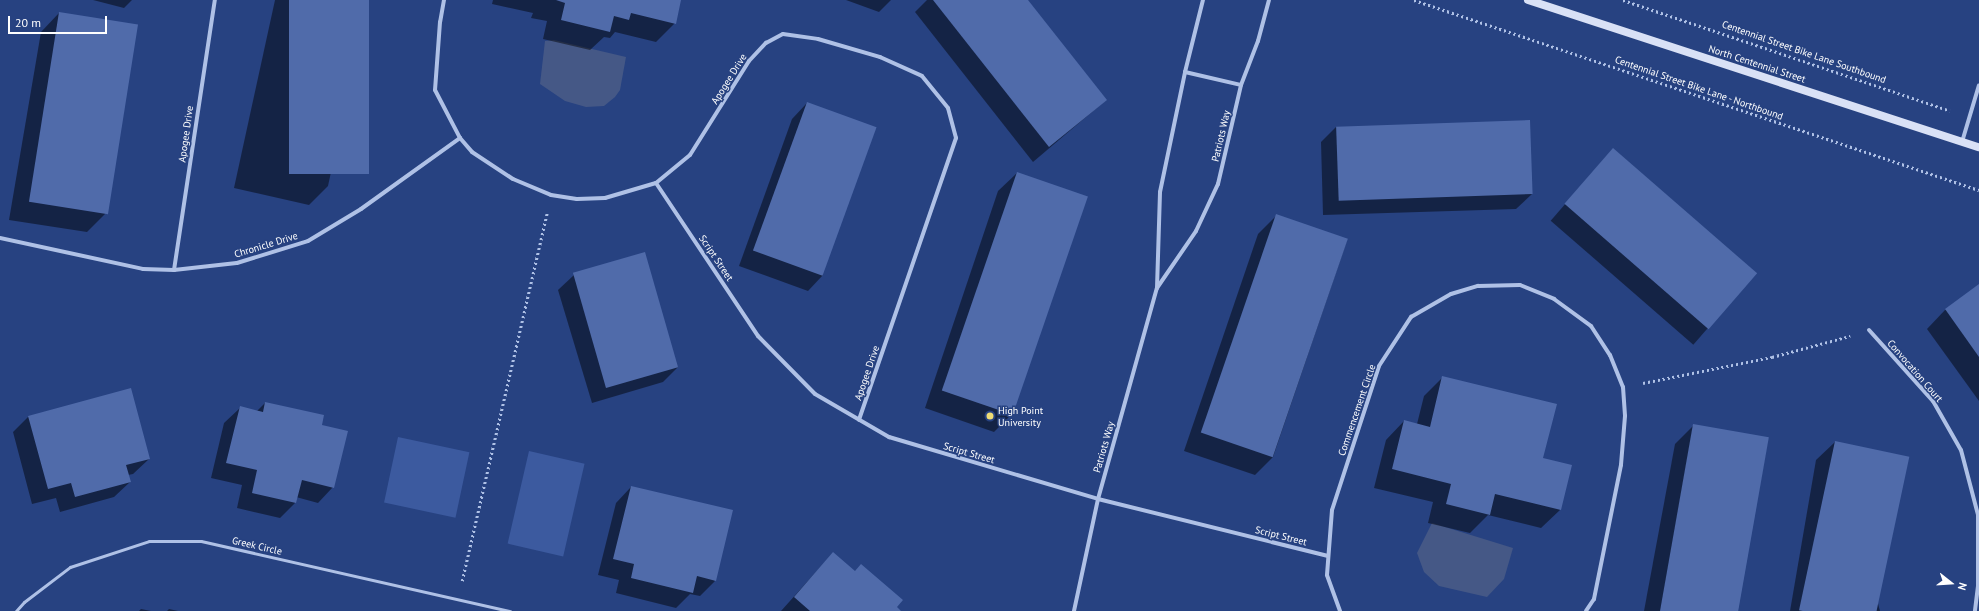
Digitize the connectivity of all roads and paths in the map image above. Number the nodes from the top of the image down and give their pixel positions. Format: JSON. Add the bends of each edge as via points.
{"nodes":[{"id":1,"x":215,"y":0,"type":"edge"},
{"id":2,"x":444,"y":0,"type":"edge"},
{"id":3,"x":1203,"y":0,"type":"edge"},
{"id":4,"x":1270,"y":0,"type":"edge"},
{"id":5,"x":1414,"y":0,"type":"edge"},
{"id":6,"x":1528,"y":0,"type":"edge"},
{"id":7,"x":1623,"y":0,"type":"edge"},
{"id":8,"x":1185,"y":72,"type":"junction"},
{"id":9,"x":1241,"y":85,"type":"junction"},
{"id":10,"x":1979,"y":85,"type":"edge"},
{"id":11,"x":1970,"y":117,"type":"junction"},
{"id":12,"x":460,"y":138,"type":"junction"},
{"id":13,"x":1962,"y":142,"type":"junction"},
{"id":14,"x":1979,"y":147,"type":"edge"},
{"id":15,"x":656,"y":183,"type":"junction"},
{"id":16,"x":1979,"y":190,"type":"edge"},
{"id":17,"x":551,"y":195,"type":"junction"},
{"id":18,"x":0,"y":238,"type":"edge"},
{"id":19,"x":174,"y":270,"type":"junction"},
{"id":20,"x":1156,"y":288,"type":"junction"},
{"id":21,"x":1869,"y":330,"type":"joint"},
{"id":22,"x":1623,"y":387,"type":"junction"},
{"id":23,"x":859,"y":420,"type":"junction"},
{"id":24,"x":1098,"y":499,"type":"junction"},
{"id":25,"x":1328,"y":556,"type":"junction"},
{"id":26,"x":458,"y":600,"type":"junction"},
{"id":27,"x":16,"y":611,"type":"edge"},
{"id":28,"x":510,"y":611,"type":"edge"},
{"id":29,"x":1074,"y":611,"type":"edge"},
{"id":30,"x":1340,"y":611,"type":"edge"},
{"id":31,"x":1586,"y":611,"type":"edge"},
{"id":32,"x":1974,"y":611,"type":"edge"}],
"edges":[{"from":1,"to":19,"type":"street","name":"Apogee Drive"},
{"from":2,"to":12,"type":"street","name":"Apogee Drive","via":[[435,90]]},
{"from":3,"to":8,"type":"street","name":"Patriots Way"},
{"from":4,"to":9,"type":"street","name":"Patriots Way"},
{"from":5,"to":16,"type":"path","name":"Centennial Street Bike Lane - Northbound"},
{"from":6,"to":13,"type":"main road","name":"North Centennial Street"},
{"from":7,"to":11,"type":"path","name":"Centennial Street Bike Lane Southbound"},
{"from":8,"to":9,"type":"street"},
{"from":8,"to":20,"type":"street","name":"Patriots Way","via":[[1160,192]]},
{"from":9,"to":20,"type":"street","name":"Patriots Way","via":[[1218,184],[1196,230]]},
{"from":10,"to":11,"type":"street"},
{"from":11,"to":13,"type":"street"},
{"from":12,"to":17,"type":"street","name":"Apogee Drive","via":[[472,152],[513,180]]},
{"from":12,"to":19,"type":"street","name":"Chronicle Drive","via":[[361,209],[308,241],[237,263]]},
{"from":13,"to":14,"type":"main road","name":"North Centennial Street"},
{"from":15,"to":17,"type":"street","name":"Apogee Drive","via":[[605,198],[577,199]]},
{"from":15,"to":23,"type":"street","name":"Script Street","via":[[758,336],[815,394]]},
{"from":15,"to":23,"type":"street","name":"Apogee Drive","via":[[690,155],[748,61],[766,43],[783,34],[818,38],[880,57],[922,76],[948,108],[956,138]]},
{"from":17,"to":26,"type":"path"},
{"from":18,"to":19,"type":"street","name":"Chronicle Drive","via":[[143,269]]},
{"from":20,"to":24,"type":"street","name":"Patriots Way"},
{"from":21,"to":22,"type":"path","via":[[1772,357]]},
{"from":21,"to":32,"type":"street","name":"Convocation Court","via":[[1933,401],[1961,450],[1978,515],[1978,586]]},
{"from":22,"to":25,"type":"street","name":"Commencement Circle","via":[[1610,355],[1591,326],[1554,300],[1520,285],[1478,286],[1451,294],[1412,317],[1379,366],[1332,510]]},
{"from":22,"to":31,"type":"street","name":"Commencement Circle","via":[[1625,416],[1621,465],[1594,599]]},
{"from":23,"to":24,"type":"street","name":"Script Street","via":[[889,438]]},
{"from":24,"to":25,"type":"street","name":"Script Street"},
{"from":24,"to":29,"type":"street","name":"Patriots Way"},
{"from":25,"to":30,"type":"street","via":[[1327,575]]},
{"from":26,"to":27,"type":"lane","name":"Greek Circle","via":[[201,542],[148,541],[70,567]]},
{"from":26,"to":28,"type":"lane","name":"Greek Circle"}]}
